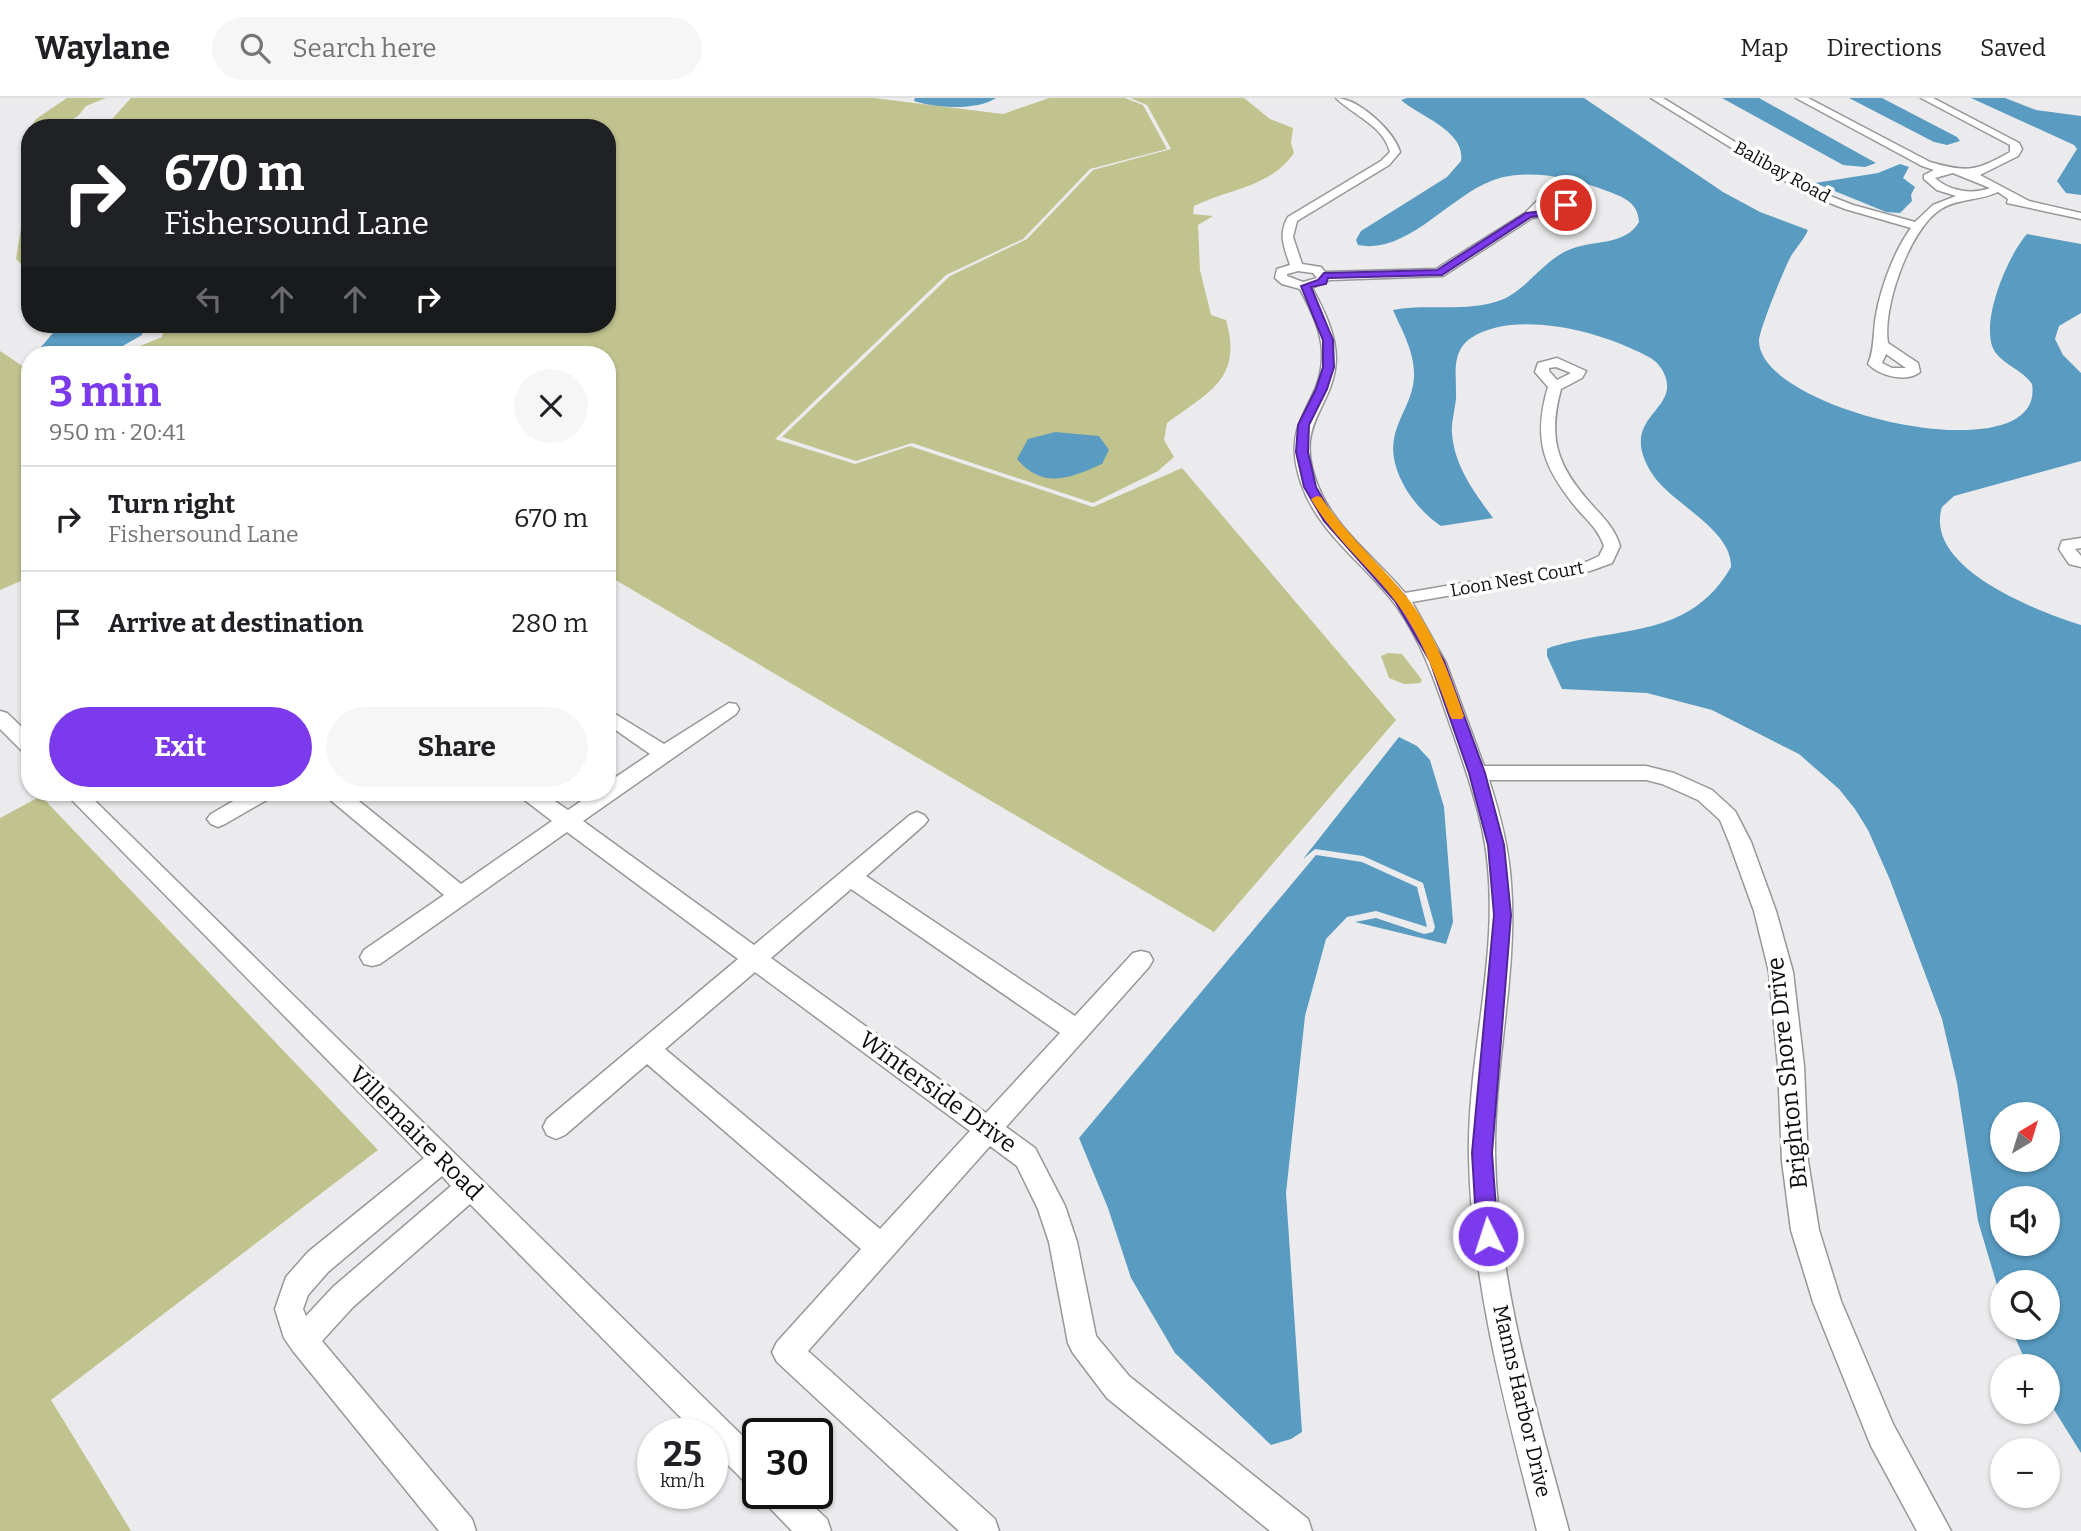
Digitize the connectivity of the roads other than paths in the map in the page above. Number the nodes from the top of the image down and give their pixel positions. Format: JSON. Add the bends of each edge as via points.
{"nodes":[{"id":1,"x":1341,"y":98,"type":"edge"},
{"id":2,"x":1656,"y":98,"type":"edge"},
{"id":3,"x":1801,"y":98,"type":"edge"},
{"id":4,"x":1926,"y":98,"type":"edge"},
{"id":5,"x":1928,"y":169,"type":"junction"},
{"id":6,"x":1983,"y":175,"type":"junction"},
{"id":7,"x":1939,"y":187,"type":"junction"},
{"id":8,"x":1996,"y":189,"type":"junction"},
{"id":9,"x":1966,"y":193,"type":"junction"},
{"id":10,"x":1978,"y":194,"type":"junction"},
{"id":11,"x":1934,"y":203,"type":"junction"},
{"id":12,"x":2025,"y":204,"type":"junction"},
{"id":13,"x":1529,"y":215,"type":"dead end"},
{"id":14,"x":2081,"y":216,"type":"edge"},
{"id":15,"x":1918,"y":226,"type":"junction"},
{"id":16,"x":1309,"y":276,"type":"junction"},
{"id":17,"x":1882,"y":345,"type":"dead end"},
{"id":18,"x":1555,"y":387,"type":"dead end"},
{"id":19,"x":2081,"y":543,"type":"edge"},
{"id":20,"x":2081,"y":562,"type":"edge"},
{"id":21,"x":1401,"y":599,"type":"junction"},
{"id":22,"x":729,"y":709,"type":"dead end"},
{"id":23,"x":0,"y":718,"type":"edge"},
{"id":24,"x":616,"y":721,"type":"edge"},
{"id":25,"x":21,"y":737,"type":"edge"},
{"id":26,"x":665,"y":754,"type":"junction"},
{"id":27,"x":1477,"y":773,"type":"junction"},
{"id":28,"x":616,"y":788,"type":"edge"},
{"id":29,"x":83,"y":801,"type":"edge"},
{"id":30,"x":249,"y":801,"type":"edge"},
{"id":31,"x":345,"y":801,"type":"edge"},
{"id":32,"x":541,"y":801,"type":"edge"},
{"id":33,"x":597,"y":801,"type":"edge"},
{"id":34,"x":218,"y":819,"type":"dead end"},
{"id":35,"x":917,"y":820,"type":"dead end"},
{"id":36,"x":568,"y":821,"type":"junction"},
{"id":37,"x":850,"y":877,"type":"junction"},
{"id":38,"x":461,"y":896,"type":"junction"},
{"id":39,"x":372,"y":957,"type":"dead end"},
{"id":40,"x":754,"y":958,"type":"junction"},
{"id":41,"x":1140,"y":960,"type":"dead end"},
{"id":42,"x":1077,"y":1031,"type":"junction"},
{"id":43,"x":647,"y":1049,"type":"junction"},
{"id":44,"x":556,"y":1127,"type":"dead end"},
{"id":45,"x":988,"y":1130,"type":"junction"},
{"id":46,"x":442,"y":1159,"type":"junction"},
{"id":47,"x":470,"y":1187,"type":"junction"},
{"id":48,"x":881,"y":1248,"type":"junction"},
{"id":49,"x":303,"y":1341,"type":"junction"},
{"id":50,"x":742,"y":1458,"type":"edge"},
{"id":51,"x":793,"y":1509,"type":"edge"},
{"id":52,"x":460,"y":1531,"type":"edge"},
{"id":53,"x":816,"y":1531,"type":"edge"},
{"id":54,"x":983,"y":1531,"type":"edge"},
{"id":55,"x":1296,"y":1531,"type":"edge"},
{"id":56,"x":1553,"y":1531,"type":"edge"},
{"id":57,"x":1935,"y":1531,"type":"edge"}],
"edges":[{"from":1,"to":16,"type":"street","name":"Manns Harbor Drive","via":[[1387,134],[1395,152],[1385,163],[1293,219],[1286,229],[1286,241]]},
{"from":2,"to":15,"type":"street","name":"Balibay Road","via":[[1808,191]]},
{"from":3,"to":5,"type":"street"},
{"from":4,"to":6,"type":"street","via":[[2014,143],[2014,153]]},
{"from":5,"to":6,"type":"street"},
{"from":5,"to":7,"type":"street","via":[[1929,180]]},
{"from":6,"to":8,"type":"street"},
{"from":7,"to":9,"type":"street"},
{"from":7,"to":11,"type":"street"},
{"from":8,"to":10,"type":"street"},
{"from":8,"to":12,"type":"street"},
{"from":9,"to":10,"type":"street"},
{"from":9,"to":11,"type":"street","via":[[1954,203]]},
{"from":10,"to":12,"type":"street"},
{"from":11,"to":15,"type":"street"},
{"from":12,"to":14,"type":"street"},
{"from":13,"to":16,"type":"street","via":[[1439,273]]},
{"from":15,"to":17,"type":"street","via":[[1900,250],[1880,333]]},
{"from":16,"to":21,"type":"street","name":"Manns Harbor Drive","via":[[1328,340],[1329,367],[1304,425],[1302,452],[1310,487],[1328,518]]},
{"from":18,"to":21,"type":"street","name":"Loon Nest Court","via":[[1546,419],[1552,462],[1564,483],[1607,531],[1612,546],[1606,559],[1560,572]]},
{"from":19,"to":20,"type":"street","via":[[2067,549]]},
{"from":21,"to":27,"type":"street","name":"Manns Harbor Drive","via":[[1437,661]]},
{"from":22,"to":26,"type":"street"},
{"from":23,"to":25,"type":"street"},
{"from":24,"to":26,"type":"street"},
{"from":26,"to":28,"type":"street"},
{"from":27,"to":56,"type":"street","name":"Manns Harbor Drive","via":[[1496,845],[1503,915],[1482,1153],[1488,1236],[1505,1344]]},
{"from":27,"to":57,"type":"street","name":"Brighton Shore Drive","via":[[1646,773],[1705,795],[1728,816],[1765,911],[1781,972],[1795,1161],[1805,1230],[1827,1302],[1882,1435]]},
{"from":29,"to":46,"type":"street","name":"Villemaire Road"},
{"from":30,"to":34,"type":"street"},
{"from":31,"to":38,"type":"street"},
{"from":32,"to":36,"type":"street","name":"Winterside Drive"},
{"from":33,"to":36,"type":"street"},
{"from":35,"to":37,"type":"street"},
{"from":36,"to":38,"type":"street"},
{"from":36,"to":40,"type":"street","name":"Winterside Drive"},
{"from":37,"to":40,"type":"street"},
{"from":37,"to":42,"type":"street"},
{"from":38,"to":39,"type":"street"},
{"from":40,"to":43,"type":"street"},
{"from":40,"to":45,"type":"street","name":"Winterside Drive"},
{"from":41,"to":42,"type":"street"},
{"from":42,"to":45,"type":"street"},
{"from":43,"to":44,"type":"street"},
{"from":43,"to":48,"type":"street"},
{"from":45,"to":48,"type":"street"},
{"from":45,"to":55,"type":"street","name":"Winterside Drive","via":[[1026,1157],[1051,1206],[1083,1343],[1118,1387]]},
{"from":46,"to":47,"type":"street","name":"Villemaire Road"},
{"from":46,"to":49,"type":"street","via":[[318,1262],[296,1287],[289,1309]]},
{"from":47,"to":49,"type":"street","via":[[343,1297]]},
{"from":47,"to":50,"type":"street","name":"Villemaire Road"},
{"from":48,"to":54,"type":"street","via":[[788,1352]]},
{"from":49,"to":52,"type":"street"},
{"from":51,"to":53,"type":"street"}]}
